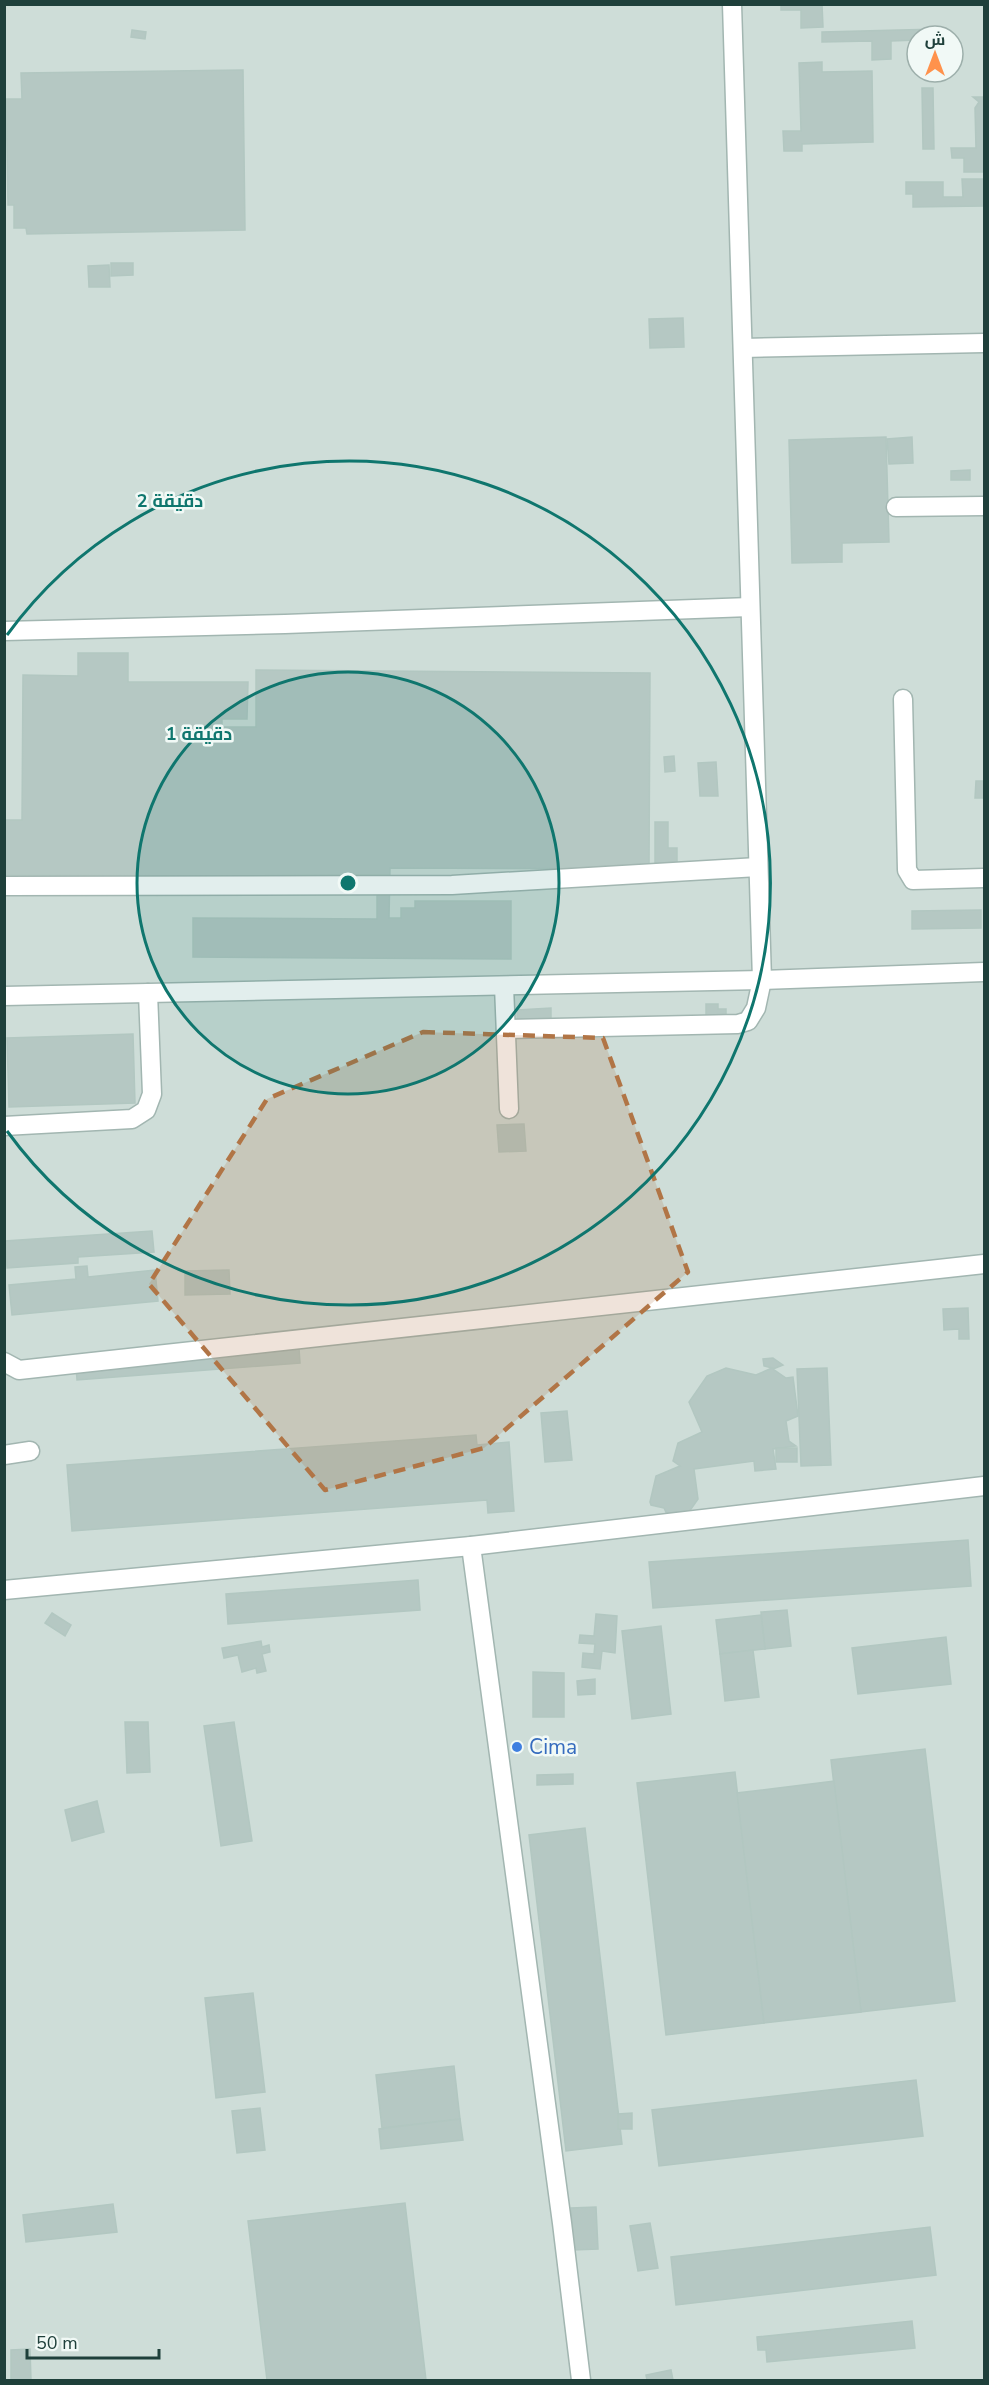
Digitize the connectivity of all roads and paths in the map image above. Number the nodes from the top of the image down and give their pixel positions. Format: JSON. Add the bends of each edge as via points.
{"nodes":[{"id":1,"x":732,"y":4,"type":"edge"},
{"id":2,"x":984,"y":343,"type":"edge"},
{"id":3,"x":743,"y":348,"type":"junction"},
{"id":4,"x":984,"y":506,"type":"edge"},
{"id":5,"x":896,"y":507,"type":"dead end"},
{"id":6,"x":750,"y":607,"type":"junction"},
{"id":7,"x":4,"y":630,"type":"edge"},
{"id":8,"x":903,"y":699,"type":"dead end"},
{"id":9,"x":759,"y":867,"type":"junction"},
{"id":10,"x":984,"y":878,"type":"edge"},
{"id":11,"x":4,"y":886,"type":"edge"},
{"id":12,"x":984,"y":972,"type":"edge"},
{"id":13,"x":762,"y":980,"type":"junction"},
{"id":14,"x":504,"y":986,"type":"junction"},
{"id":15,"x":148,"y":993,"type":"junction"},
{"id":16,"x":4,"y":996,"type":"edge"},
{"id":17,"x":506,"y":1029,"type":"junction"},
{"id":18,"x":508,"y":1109,"type":"dead end"},
{"id":19,"x":4,"y":1126,"type":"edge"},
{"id":20,"x":984,"y":1264,"type":"edge"},
{"id":21,"x":4,"y":1362,"type":"edge"},
{"id":22,"x":30,"y":1451,"type":"dead end"},
{"id":23,"x":4,"y":1455,"type":"edge"},
{"id":24,"x":984,"y":1486,"type":"edge"},
{"id":25,"x":471,"y":1546,"type":"junction"},
{"id":26,"x":4,"y":1590,"type":"edge"},
{"id":27,"x":581,"y":2380,"type":"edge"}],
"edges":[{"from":1,"to":3,"type":"street"},
{"from":2,"to":3,"type":"street"},
{"from":3,"to":6,"type":"street"},
{"from":4,"to":5,"type":"street"},
{"from":6,"to":7,"type":"street"},
{"from":6,"to":9,"type":"street"},
{"from":8,"to":10,"type":"street","via":[[906,870],[913,880]]},
{"from":9,"to":11,"type":"street","via":[[452,885]]},
{"from":9,"to":13,"type":"street"},
{"from":12,"to":13,"type":"street"},
{"from":13,"to":14,"type":"street"},
{"from":13,"to":17,"type":"street","via":[[756,1008],[748,1021],[738,1024]]},
{"from":14,"to":15,"type":"street"},
{"from":14,"to":17,"type":"street"},
{"from":15,"to":16,"type":"street"},
{"from":15,"to":19,"type":"street","via":[[152,1094],[146,1110],[132,1119]]},
{"from":17,"to":18,"type":"street"},
{"from":20,"to":21,"type":"street","via":[[19,1370]]},
{"from":22,"to":23,"type":"street"},
{"from":24,"to":25,"type":"street"},
{"from":25,"to":26,"type":"street"},
{"from":25,"to":27,"type":"street"}]}
